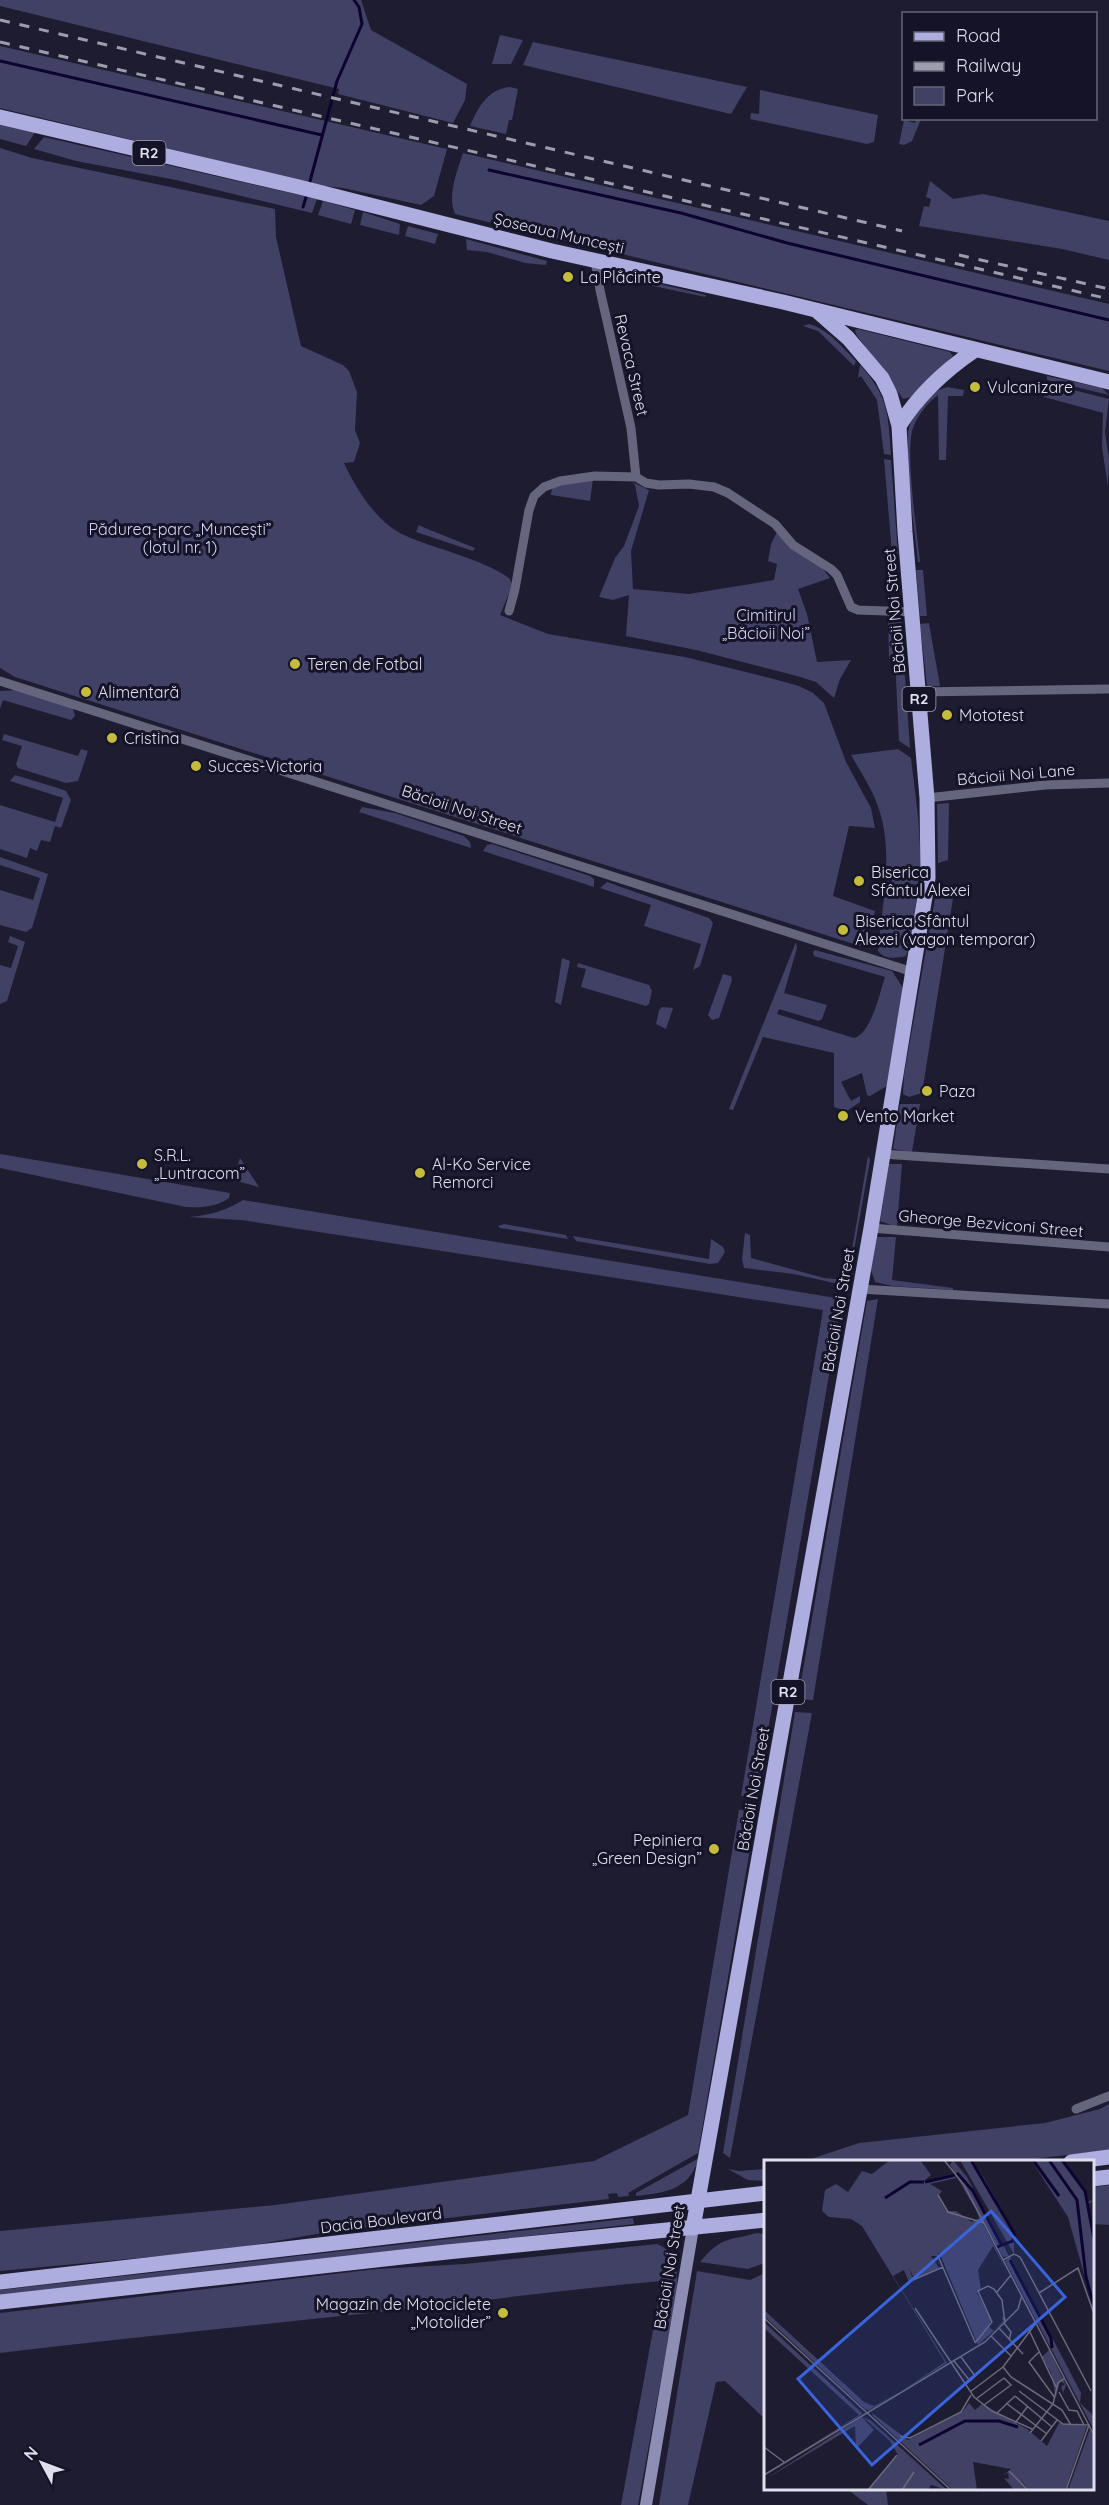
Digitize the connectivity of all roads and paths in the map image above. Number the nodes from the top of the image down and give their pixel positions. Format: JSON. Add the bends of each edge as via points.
{"nodes":[{"id":1,"x":0,"y":117,"type":"edge"},
{"id":2,"x":595,"y":260,"type":"junction"},
{"id":3,"x":816,"y":310,"type":"junction"},
{"id":4,"x":975,"y":350,"type":"junction"},
{"id":5,"x":1109,"y":382,"type":"edge"},
{"id":6,"x":899,"y":426,"type":"junction"},
{"id":7,"x":636,"y":477,"type":"junction"},
{"id":8,"x":508,"y":611,"type":"dead end"},
{"id":9,"x":912,"y":612,"type":"junction"},
{"id":10,"x":0,"y":681,"type":"edge"},
{"id":11,"x":1109,"y":689,"type":"edge"},
{"id":12,"x":918,"y":692,"type":"junction"},
{"id":13,"x":1109,"y":783,"type":"edge"},
{"id":14,"x":927,"y":798,"type":"junction"},
{"id":15,"x":914,"y":972,"type":"junction"},
{"id":16,"x":882,"y":1154,"type":"junction"},
{"id":17,"x":1109,"y":1169,"type":"edge"},
{"id":18,"x":871,"y":1228,"type":"junction"},
{"id":19,"x":1109,"y":1247,"type":"edge"},
{"id":20,"x":860,"y":1289,"type":"junction"},
{"id":21,"x":1109,"y":1304,"type":"edge"},
{"id":22,"x":1109,"y":2096,"type":"edge"},
{"id":23,"x":1076,"y":2109,"type":"dead end"},
{"id":24,"x":1109,"y":2157,"type":"edge"},
{"id":25,"x":1086,"y":2160,"type":"edge"},
{"id":26,"x":1109,"y":2177,"type":"edge"},
{"id":27,"x":1094,"y":2179,"type":"edge"},
{"id":28,"x":764,"y":2193,"type":"edge"},
{"id":29,"x":698,"y":2200,"type":"junction"},
{"id":30,"x":764,"y":2220,"type":"edge"},
{"id":31,"x":693,"y":2228,"type":"junction"},
{"id":32,"x":0,"y":2282,"type":"edge"},
{"id":33,"x":0,"y":2302,"type":"edge"},
{"id":34,"x":646,"y":2505,"type":"edge"}],
"edges":[{"from":1,"to":2,"type":"main road","name":"Șoseaua Muncești","number":"R2"},
{"from":2,"to":3,"type":"main road","name":"Șoseaua Muncești","number":"R2"},
{"from":2,"to":7,"type":"street","name":"Revaca Street","via":[[632,428]]},
{"from":3,"to":4,"type":"main road","name":"Șoseaua Muncești"},
{"from":3,"to":6,"type":"main road","name":"Băcioii Noi Street","number":"R2","via":[[848,338],[878,373],[890,394]]},
{"from":4,"to":5,"type":"main road","name":"Șoseaua Muncești"},
{"from":4,"to":6,"type":"main road","via":[[932,383]]},
{"from":6,"to":9,"type":"main road","name":"Băcioii Noi Street","number":"R2"},
{"from":7,"to":8,"type":"street","via":[[576,477],[539,491],[529,510]]},
{"from":7,"to":9,"type":"street","via":[[646,483],[714,487],[728,493],[775,524],[793,545],[831,569],[851,607]]},
{"from":9,"to":12,"type":"main road","name":"Băcioii Noi Street","number":"R2"},
{"from":10,"to":15,"type":"street","name":"Băcioii Noi Street"},
{"from":11,"to":12,"type":"street"},
{"from":12,"to":14,"type":"main road","name":"Băcioii Noi Street","number":"R2"},
{"from":13,"to":14,"type":"street","name":"Băcioii Noi Lane"},
{"from":14,"to":15,"type":"main road","name":"Băcioii Noi Street","number":"R2","via":[[928,878]]},
{"from":15,"to":16,"type":"main road","name":"Băcioii Noi Street","number":"R2"},
{"from":16,"to":17,"type":"street"},
{"from":16,"to":18,"type":"main road","name":"Băcioii Noi Street","number":"R2"},
{"from":18,"to":19,"type":"street","name":"Gheorge Bezviconi Street"},
{"from":18,"to":20,"type":"main road","name":"Băcioii Noi Street","number":"R2"},
{"from":20,"to":21,"type":"street"},
{"from":20,"to":29,"type":"main road","name":"Băcioii Noi Street","number":"R2"},
{"from":22,"to":23,"type":"street"},
{"from":24,"to":25,"type":"main road"},
{"from":26,"to":27,"type":"main road"},
{"from":28,"to":29,"type":"main road","name":"Dacia Boulevard"},
{"from":29,"to":31,"type":"main road","name":"Băcioii Noi Street","number":"R2"},
{"from":29,"to":32,"type":"main road","name":"Dacia Boulevard"},
{"from":30,"to":31,"type":"main road"},
{"from":31,"to":33,"type":"main road"},
{"from":31,"to":34,"type":"main road","name":"Băcioii Noi Street"}]}
